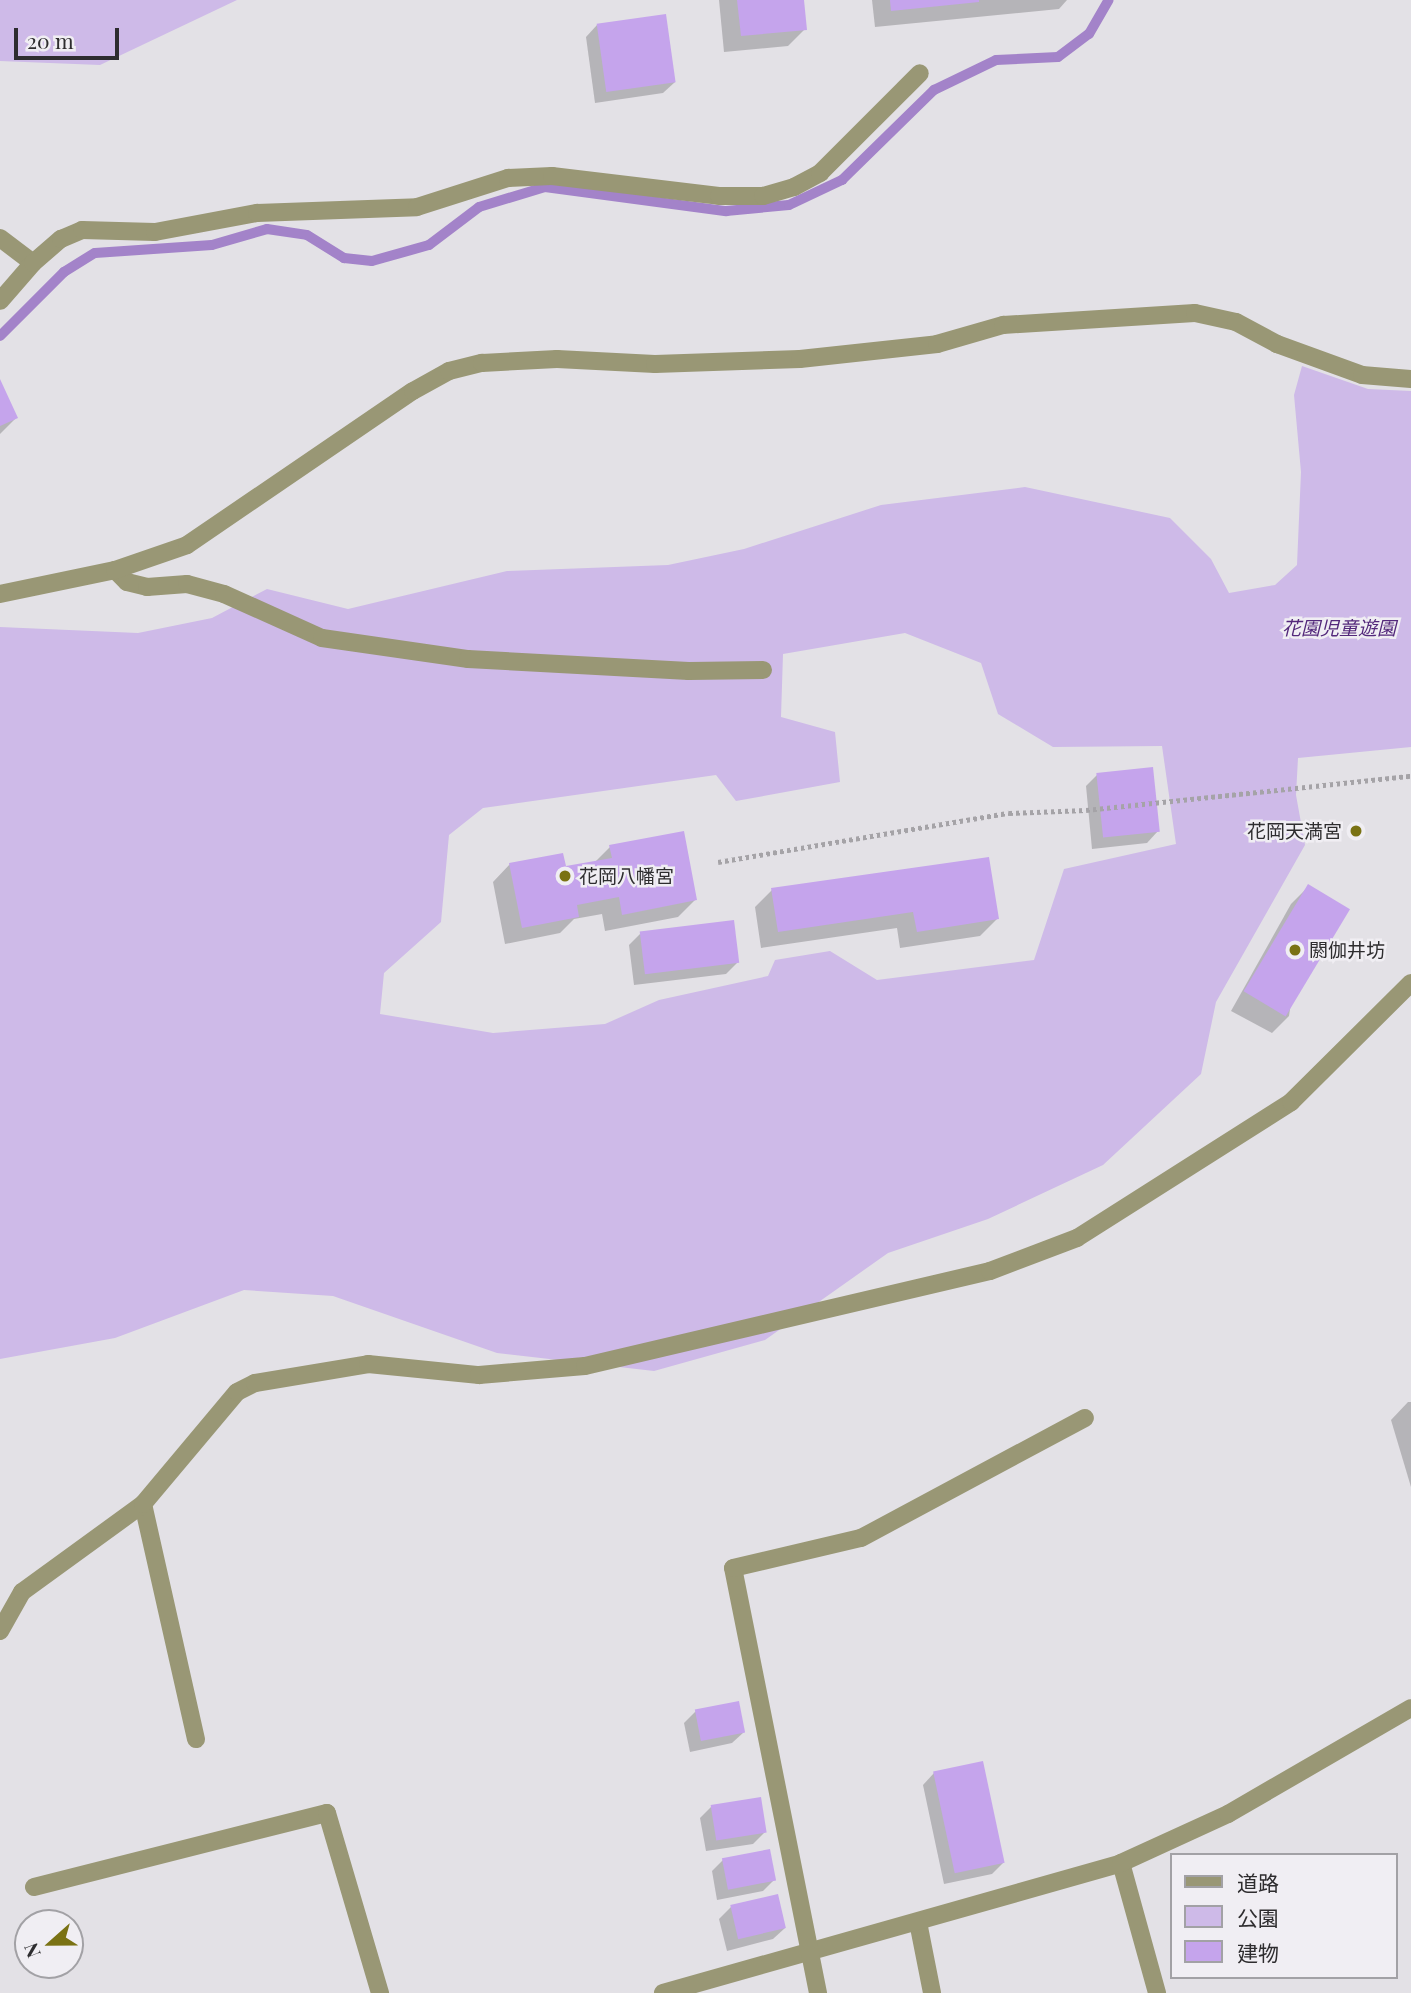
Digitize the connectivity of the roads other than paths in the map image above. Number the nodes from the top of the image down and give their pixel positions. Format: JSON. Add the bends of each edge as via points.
{"nodes":[{"id":1,"x":920,"y":73,"type":"dead end"},
{"id":2,"x":0,"y":237,"type":"edge"},
{"id":3,"x":33,"y":263,"type":"junction"},
{"id":4,"x":0,"y":301,"type":"edge"},
{"id":5,"x":1411,"y":379,"type":"edge"},
{"id":6,"x":115,"y":569,"type":"junction"},
{"id":7,"x":0,"y":594,"type":"edge"},
{"id":8,"x":763,"y":670,"type":"dead end"},
{"id":9,"x":1411,"y":983,"type":"edge"},
{"id":10,"x":1085,"y":1418,"type":"dead end"},
{"id":11,"x":143,"y":1504,"type":"junction"},
{"id":12,"x":0,"y":1631,"type":"edge"},
{"id":13,"x":1411,"y":1708,"type":"edge"},
{"id":14,"x":196,"y":1739,"type":"dead end"},
{"id":15,"x":1121,"y":1863,"type":"junction"},
{"id":16,"x":34,"y":1887,"type":"dead end"},
{"id":17,"x":918,"y":1922,"type":"junction"},
{"id":18,"x":808,"y":1954,"type":"junction"},
{"id":19,"x":380,"y":1993,"type":"edge"},
{"id":20,"x":663,"y":1993,"type":"edge"},
{"id":21,"x":818,"y":1993,"type":"edge"},
{"id":22,"x":932,"y":1993,"type":"edge"},
{"id":23,"x":1157,"y":1993,"type":"edge"}],
"edges":[{"from":1,"to":3,"type":"street","via":[[820,173],[763,196],[592,179],[508,178],[417,207],[257,214],[155,232],[82,230],[61,239]]},
{"from":2,"to":3,"type":"street"},
{"from":3,"to":4,"type":"street"},
{"from":5,"to":6,"type":"street","via":[[1362,375],[1277,344],[1236,321],[1195,313],[1003,325],[936,344],[800,359],[482,363],[449,371],[413,391],[187,545]]},
{"from":6,"to":7,"type":"street"},
{"from":6,"to":8,"type":"street","via":[[127,582],[147,587],[187,584],[224,594],[322,638],[468,659],[689,671]]},
{"from":9,"to":11,"type":"street","via":[[1292,1102],[1077,1238],[990,1271],[585,1366],[479,1375],[368,1364],[255,1383],[237,1392]]},
{"from":10,"to":18,"type":"street","via":[[861,1538],[733,1567]]},
{"from":11,"to":12,"type":"street","via":[[22,1592]]},
{"from":11,"to":14,"type":"street"},
{"from":13,"to":15,"type":"street","via":[[1228,1814]]},
{"from":15,"to":17,"type":"street"},
{"from":15,"to":23,"type":"street"},
{"from":16,"to":19,"type":"street","via":[[327,1813]]},
{"from":17,"to":18,"type":"street"},
{"from":17,"to":22,"type":"street"},
{"from":18,"to":20,"type":"street"},
{"from":18,"to":21,"type":"street"}]}
